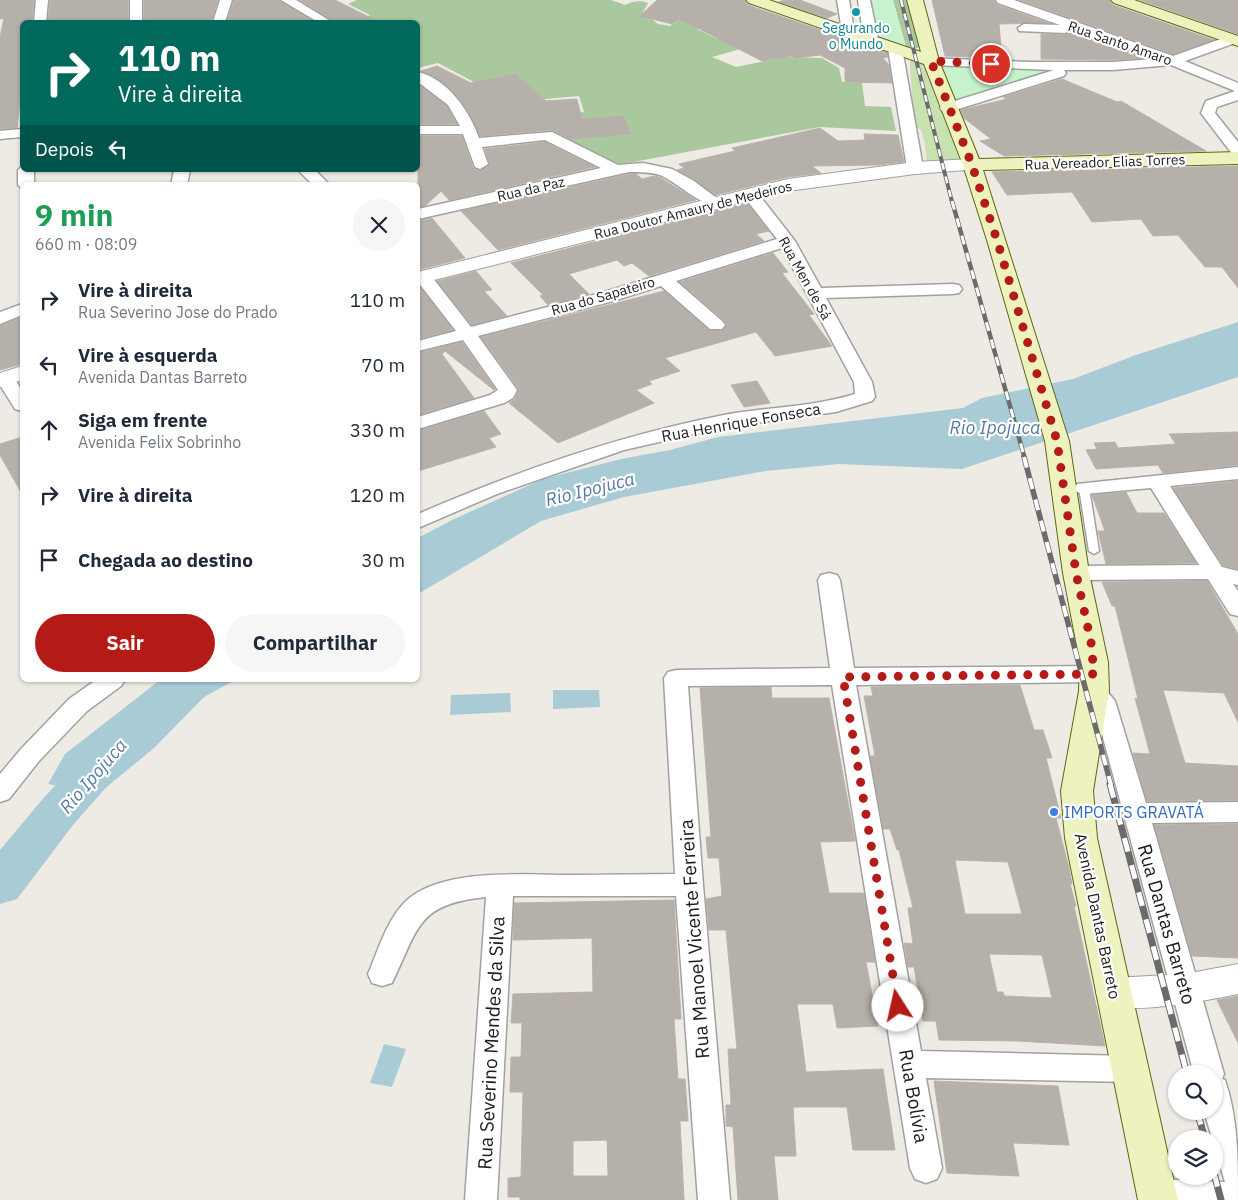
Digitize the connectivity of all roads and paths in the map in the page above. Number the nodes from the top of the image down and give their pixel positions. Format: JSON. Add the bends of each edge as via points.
{"nodes":[{"id":1,"x":42,"y":0,"type":"edge"},
{"id":2,"x":136,"y":0,"type":"edge"},
{"id":3,"x":226,"y":0,"type":"edge"},
{"id":4,"x":287,"y":0,"type":"edge"},
{"id":5,"x":754,"y":0,"type":"edge"},
{"id":6,"x":843,"y":0,"type":"edge"},
{"id":7,"x":864,"y":0,"type":"edge"},
{"id":8,"x":915,"y":0,"type":"edge"},
{"id":9,"x":1002,"y":0,"type":"edge"},
{"id":10,"x":1119,"y":0,"type":"edge"},
{"id":11,"x":40,"y":20,"type":"edge"},
{"id":12,"x":136,"y":20,"type":"edge"},
{"id":13,"x":220,"y":20,"type":"edge"},
{"id":14,"x":322,"y":20,"type":"edge"},
{"id":15,"x":1024,"y":28,"type":"dead end"},
{"id":16,"x":1081,"y":29,"type":"junction"},
{"id":17,"x":848,"y":31,"type":"junction"},
{"id":18,"x":871,"y":39,"type":"junction"},
{"id":19,"x":1236,"y":40,"type":"edge"},
{"id":20,"x":895,"y":48,"type":"junction"},
{"id":21,"x":931,"y":61,"type":"junction"},
{"id":22,"x":1173,"y":61,"type":"junction"},
{"id":23,"x":1078,"y":67,"type":"junction"},
{"id":24,"x":420,"y":77,"type":"edge"},
{"id":25,"x":1238,"y":88,"type":"edge"},
{"id":26,"x":1238,"y":95,"type":"edge"},
{"id":27,"x":948,"y":108,"type":"junction"},
{"id":28,"x":420,"y":130,"type":"edge"},
{"id":29,"x":20,"y":134,"type":"edge"},
{"id":30,"x":0,"y":135,"type":"edge"},
{"id":31,"x":472,"y":136,"type":"junction"},
{"id":32,"x":1238,"y":152,"type":"edge"},
{"id":33,"x":1238,"y":158,"type":"edge"},
{"id":34,"x":480,"y":164,"type":"dead end"},
{"id":35,"x":972,"y":165,"type":"junction"},
{"id":36,"x":915,"y":168,"type":"junction"},
{"id":37,"x":617,"y":170,"type":"junction"},
{"id":38,"x":308,"y":172,"type":"edge"},
{"id":39,"x":319,"y":182,"type":"edge"},
{"id":40,"x":750,"y":194,"type":"junction"},
{"id":41,"x":714,"y":202,"type":"junction"},
{"id":42,"x":420,"y":214,"type":"edge"},
{"id":43,"x":787,"y":241,"type":"junction"},
{"id":44,"x":420,"y":277,"type":"edge"},
{"id":45,"x":663,"y":279,"type":"junction"},
{"id":46,"x":952,"y":289,"type":"dead end"},
{"id":47,"x":814,"y":293,"type":"junction"},
{"id":48,"x":20,"y":309,"type":"edge"},
{"id":49,"x":0,"y":319,"type":"edge"},
{"id":50,"x":716,"y":325,"type":"dead end"},
{"id":51,"x":467,"y":333,"type":"junction"},
{"id":52,"x":420,"y":345,"type":"edge"},
{"id":53,"x":854,"y":366,"type":"joint"},
{"id":54,"x":9,"y":377,"type":"edge"},
{"id":55,"x":20,"y":401,"type":"edge"},
{"id":56,"x":420,"y":422,"type":"edge"},
{"id":57,"x":1238,"y":474,"type":"edge"},
{"id":58,"x":1157,"y":481,"type":"junction"},
{"id":59,"x":1084,"y":488,"type":"joint"},
{"id":60,"x":420,"y":521,"type":"edge"},
{"id":61,"x":1085,"y":562,"type":"junction"},
{"id":62,"x":1215,"y":572,"type":"junction"},
{"id":63,"x":1238,"y":578,"type":"edge"},
{"id":64,"x":829,"y":580,"type":"dead end"},
{"id":65,"x":1238,"y":609,"type":"edge"},
{"id":66,"x":843,"y":677,"type":"junction"},
{"id":67,"x":110,"y":682,"type":"edge"},
{"id":68,"x":1094,"y":683,"type":"junction"},
{"id":69,"x":0,"y":792,"type":"edge"},
{"id":70,"x":1238,"y":812,"type":"edge"},
{"id":71,"x":1136,"y":813,"type":"junction"},
{"id":72,"x":689,"y":885,"type":"junction"},
{"id":73,"x":500,"y":887,"type":"junction"},
{"id":74,"x":382,"y":974,"type":"dead end"},
{"id":75,"x":1238,"y":979,"type":"edge"},
{"id":76,"x":1185,"y":989,"type":"junction"},
{"id":77,"x":1114,"y":994,"type":"junction"},
{"id":78,"x":908,"y":1064,"type":"junction"},
{"id":79,"x":1206,"y":1065,"type":"edge"},
{"id":80,"x":1130,"y":1069,"type":"junction"},
{"id":81,"x":1222,"y":1120,"type":"edge"},
{"id":82,"x":926,"y":1168,"type":"dead end"},
{"id":83,"x":1238,"y":1175,"type":"edge"},
{"id":84,"x":1157,"y":1197,"type":"edge"},
{"id":85,"x":1238,"y":1198,"type":"edge"},
{"id":86,"x":481,"y":1200,"type":"edge"},
{"id":87,"x":714,"y":1200,"type":"edge"}],
"edges":[{"from":1,"to":11,"type":"street"},
{"from":2,"to":12,"type":"street"},
{"from":3,"to":13,"type":"street"},
{"from":4,"to":14,"type":"street"},
{"from":5,"to":17,"type":"main road"},
{"from":6,"to":17,"type":"street"},
{"from":7,"to":18,"type":"street"},
{"from":8,"to":21,"type":"main road","name":"Avenida Dantas Barreto"},
{"from":9,"to":16,"type":"street","name":"Rua Santo Amaro"},
{"from":10,"to":19,"type":"main road"},
{"from":15,"to":16,"type":"street"},
{"from":16,"to":22,"type":"street","name":"Rua Santo Amaro"},
{"from":17,"to":18,"type":"main road"},
{"from":18,"to":20,"type":"main road"},
{"from":19,"to":22,"type":"street"},
{"from":20,"to":21,"type":"main road"},
{"from":20,"to":36,"type":"street"},
{"from":21,"to":23,"type":"street"},
{"from":21,"to":27,"type":"main road","name":"Avenida Dantas Barreto"},
{"from":22,"to":23,"type":"street"},
{"from":22,"to":25,"type":"street","name":"Rua Santo Amaro"},
{"from":23,"to":27,"type":"street"},
{"from":24,"to":31,"type":"street","via":[[450,98]]},
{"from":26,"to":32,"type":"street","via":[[1211,104],[1208,113]]},
{"from":27,"to":35,"type":"main road","name":"Avenida Dantas Barreto"},
{"from":28,"to":31,"type":"street"},
{"from":29,"to":30,"type":"street"},
{"from":31,"to":34,"type":"street"},
{"from":31,"to":37,"type":"street","via":[[548,135]]},
{"from":33,"to":35,"type":"main road","name":"Rua Vereador Elias Torres"},
{"from":35,"to":36,"type":"street","name":"Rua Doutor Amaury de Medeiros"},
{"from":35,"to":61,"type":"main road","name":"Avenida Dantas Barreto","via":[[1044,394]]},
{"from":36,"to":40,"type":"street","name":"Rua Doutor Amaury de Medeiros","via":[[813,181]]},
{"from":37,"to":41,"type":"street","name":"Rua da Paz","via":[[660,169]]},
{"from":37,"to":42,"type":"street","name":"Rua da Paz"},
{"from":38,"to":39,"type":"street"},
{"from":40,"to":41,"type":"street","name":"Rua Doutor Amaury de Medeiros"},
{"from":40,"to":43,"type":"street","name":"Rua Men de Sá"},
{"from":41,"to":44,"type":"street","name":"Rua Doutor Amaury de Medeiros"},
{"from":43,"to":45,"type":"street","name":"Rua do Sapateiro"},
{"from":43,"to":47,"type":"street","name":"Rua Men de Sá"},
{"from":44,"to":51,"type":"street"},
{"from":45,"to":50,"type":"street"},
{"from":45,"to":51,"type":"street","name":"Rua do Sapateiro"},
{"from":46,"to":47,"type":"street"},
{"from":47,"to":53,"type":"street","name":"Rua Men de Sá"},
{"from":48,"to":49,"type":"street"},
{"from":51,"to":52,"type":"street","name":"Rua do Sapateiro"},
{"from":51,"to":56,"type":"street","via":[[508,390],[506,394]]},
{"from":53,"to":60,"type":"street","name":"Rua Henrique Fonseca","via":[[866,391],[864,397],[856,401],[725,421],[618,445],[490,490]]},
{"from":54,"to":55,"type":"street"},
{"from":57,"to":58,"type":"street"},
{"from":58,"to":59,"type":"street"},
{"from":58,"to":62,"type":"street"},
{"from":59,"to":61,"type":"lane"},
{"from":61,"to":62,"type":"street"},
{"from":61,"to":68,"type":"main road","name":"Avenida Dantas Barreto"},
{"from":62,"to":63,"type":"street"},
{"from":62,"to":65,"type":"street"},
{"from":64,"to":66,"type":"street","name":"Rua Bolívia"},
{"from":66,"to":68,"type":"street"},
{"from":66,"to":72,"type":"street","name":"Rua Manoel Vicente Ferreira","via":[[676,678]]},
{"from":66,"to":78,"type":"street","name":"Rua Bolívia"},
{"from":67,"to":69,"type":"street","via":[[78,705]]},
{"from":68,"to":71,"type":"street","name":"Rua Dantas Barreto","via":[[1106,706]]},
{"from":68,"to":77,"type":"main road","name":"Avenida Dantas Barreto","via":[[1077,791],[1078,814]]},
{"from":70,"to":71,"type":"street"},
{"from":71,"to":76,"type":"street","name":"Rua Dantas Barreto"},
{"from":72,"to":73,"type":"street"},
{"from":72,"to":87,"type":"street","name":"Rua Manoel Vicente Ferreira"},
{"from":73,"to":74,"type":"street","via":[[449,893],[420,905],[406,922]]},
{"from":73,"to":86,"type":"street","name":"Rua Severino Mendes da Silva"},
{"from":75,"to":76,"type":"street"},
{"from":76,"to":77,"type":"street"},
{"from":76,"to":79,"type":"street","name":"Rua Dantas Barreto"},
{"from":77,"to":80,"type":"main road","name":"Avenida Dantas Barreto"},
{"from":78,"to":80,"type":"street"},
{"from":78,"to":82,"type":"street","name":"Rua Bolívia"},
{"from":80,"to":84,"type":"main road","name":"Avenida Dantas Barreto"},
{"from":81,"to":83,"type":"street"},
{"from":84,"to":85,"type":"street"}]}
